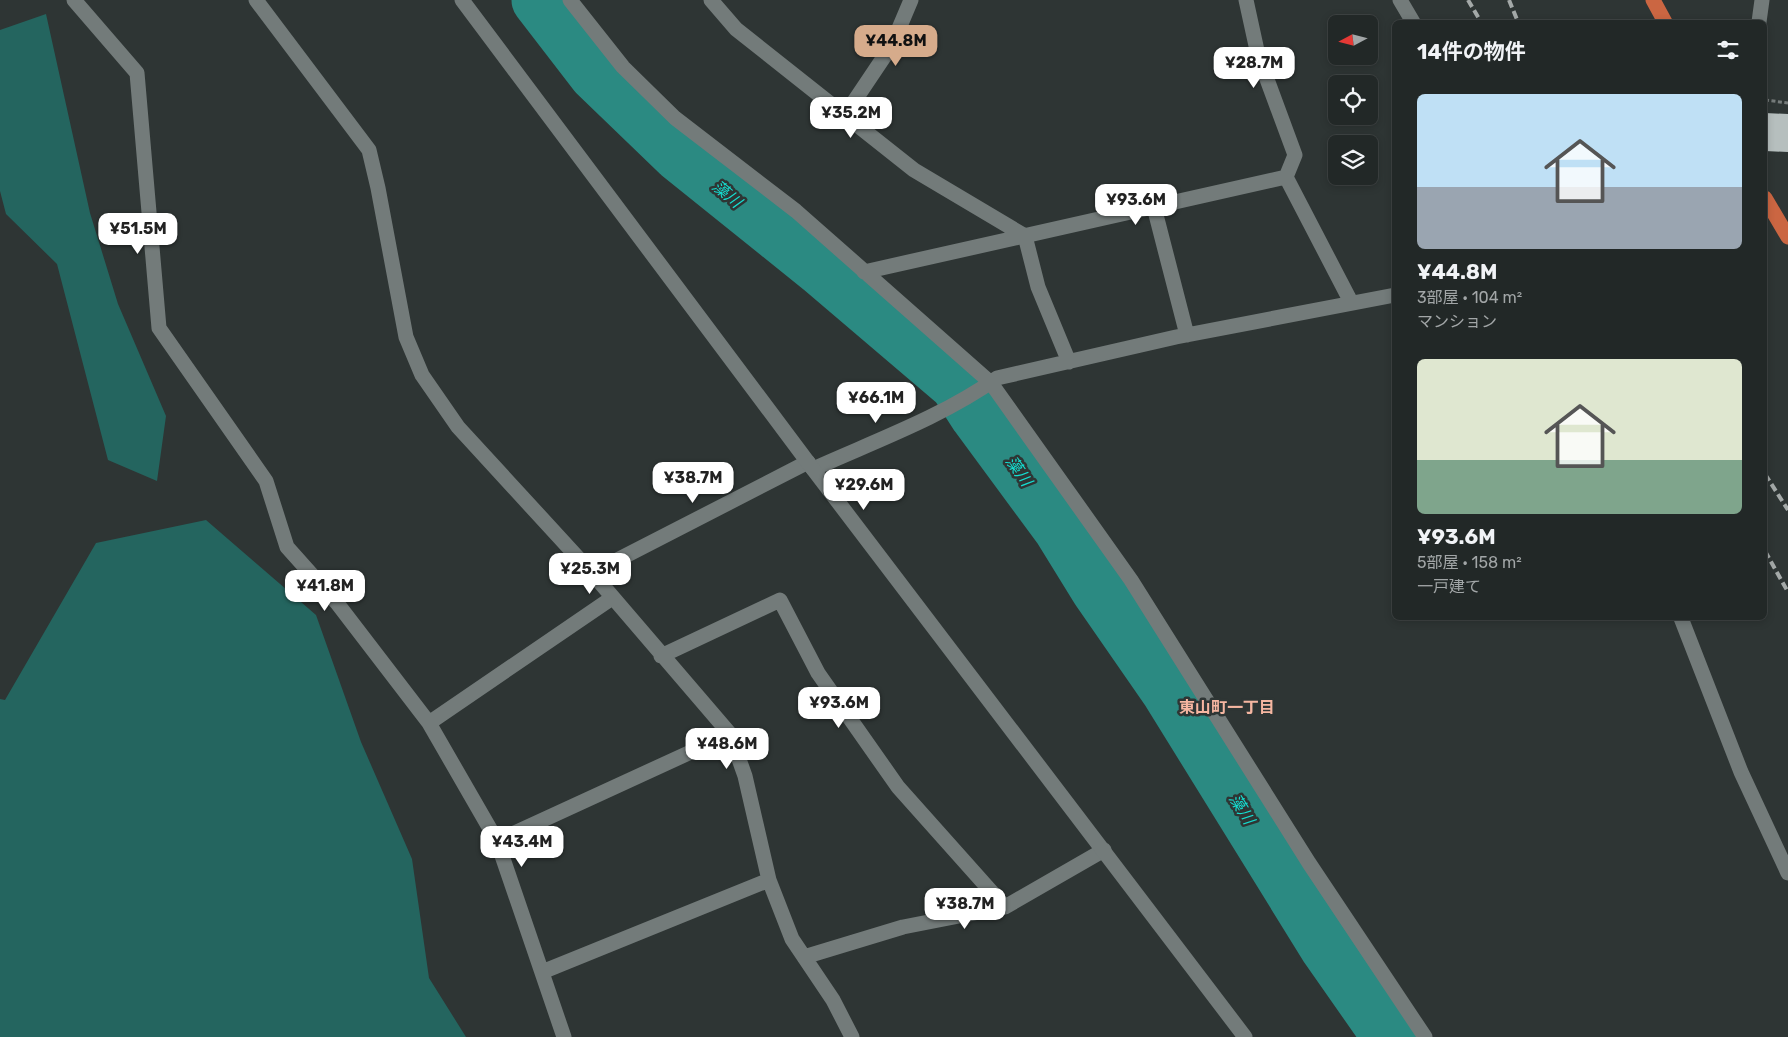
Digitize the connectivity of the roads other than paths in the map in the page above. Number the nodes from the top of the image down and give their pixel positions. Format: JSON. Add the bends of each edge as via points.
{"nodes":[{"id":1,"x":74,"y":0,"type":"edge"},
{"id":2,"x":256,"y":0,"type":"edge"},
{"id":3,"x":570,"y":0,"type":"edge"},
{"id":4,"x":711,"y":0,"type":"edge"},
{"id":5,"x":911,"y":0,"type":"edge"},
{"id":6,"x":1246,"y":0,"type":"edge"},
{"id":7,"x":1400,"y":0,"type":"edge"},
{"id":8,"x":1653,"y":0,"type":"edge"},
{"id":9,"x":1762,"y":0,"type":"edge"},
{"id":10,"x":467,"y":2,"type":"edge"},
{"id":11,"x":1412,"y":20,"type":"edge"},
{"id":12,"x":1664,"y":20,"type":"edge"},
{"id":13,"x":1759,"y":20,"type":"edge"},
{"id":14,"x":844,"y":115,"type":"junction"},
{"id":15,"x":1286,"y":177,"type":"junction"},
{"id":16,"x":1767,"y":201,"type":"edge"},
{"id":17,"x":1154,"y":207,"type":"junction"},
{"id":18,"x":1025,"y":236,"type":"junction"},
{"id":19,"x":1788,"y":237,"type":"edge"},
{"id":20,"x":864,"y":272,"type":"junction"},
{"id":21,"x":1392,"y":295,"type":"edge"},
{"id":22,"x":1351,"y":302,"type":"junction"},
{"id":23,"x":1187,"y":335,"type":"junction"},
{"id":24,"x":1069,"y":362,"type":"junction"},
{"id":25,"x":986,"y":386,"type":"junction"},
{"id":26,"x":811,"y":465,"type":"junction"},
{"id":27,"x":592,"y":573,"type":"junction"},
{"id":28,"x":612,"y":598,"type":"junction"},
{"id":29,"x":1682,"y":620,"type":"edge"},
{"id":30,"x":661,"y":656,"type":"junction"},
{"id":31,"x":429,"y":723,"type":"junction"},
{"id":32,"x":730,"y":734,"type":"junction"},
{"id":33,"x":497,"y":841,"type":"junction"},
{"id":34,"x":1104,"y":850,"type":"junction"},
{"id":35,"x":1788,"y":873,"type":"edge"},
{"id":36,"x":769,"y":880,"type":"junction"},
{"id":37,"x":1005,"y":907,"type":"junction"},
{"id":38,"x":804,"y":957,"type":"junction"},
{"id":39,"x":542,"y":972,"type":"junction"},
{"id":40,"x":564,"y":1037,"type":"edge"},
{"id":41,"x":852,"y":1037,"type":"edge"},
{"id":42,"x":1245,"y":1037,"type":"edge"},
{"id":43,"x":1425,"y":1037,"type":"edge"}],
"edges":[{"from":1,"to":31,"type":"street","via":[[137,73],[159,328],[266,481],[287,547],[337,602]]},
{"from":2,"to":27,"type":"street","via":[[369,150],[406,337],[422,374],[458,427]]},
{"from":3,"to":20,"type":"street","via":[[622,67],[675,118],[796,211]]},
{"from":4,"to":14,"type":"street","via":[[736,29]]},
{"from":5,"to":14,"type":"street","via":[[892,45]]},
{"from":6,"to":15,"type":"street","via":[[1258,55],[1295,155]]},
{"from":7,"to":11,"type":"street"},
{"from":8,"to":12,"type":"highway"},
{"from":9,"to":13,"type":"street"},
{"from":10,"to":26,"type":"street"},
{"from":14,"to":18,"type":"street","via":[[914,170]]},
{"from":15,"to":17,"type":"street"},
{"from":15,"to":22,"type":"street"},
{"from":16,"to":19,"type":"highway"},
{"from":17,"to":18,"type":"street"},
{"from":17,"to":23,"type":"street"},
{"from":18,"to":20,"type":"street"},
{"from":18,"to":24,"type":"street","via":[[1038,287]]},
{"from":20,"to":25,"type":"street"},
{"from":21,"to":22,"type":"street"},
{"from":22,"to":23,"type":"street"},
{"from":23,"to":24,"type":"street"},
{"from":24,"to":25,"type":"street","via":[[997,378]]},
{"from":25,"to":26,"type":"street","via":[[952,405]]},
{"from":25,"to":43,"type":"street","via":[[1131,580],[1309,863]]},
{"from":26,"to":27,"type":"street"},
{"from":26,"to":34,"type":"street"},
{"from":27,"to":28,"type":"street"},
{"from":28,"to":30,"type":"street"},
{"from":28,"to":31,"type":"street"},
{"from":29,"to":35,"type":"street","via":[[1741,772]]},
{"from":30,"to":32,"type":"street"},
{"from":30,"to":37,"type":"street","via":[[780,600],[818,673],[898,787]]},
{"from":31,"to":33,"type":"street"},
{"from":32,"to":33,"type":"street"},
{"from":32,"to":36,"type":"street","via":[[745,776]]},
{"from":33,"to":39,"type":"street"},
{"from":34,"to":37,"type":"street"},
{"from":34,"to":42,"type":"street"},
{"from":36,"to":38,"type":"street","via":[[792,939]]},
{"from":36,"to":39,"type":"street"},
{"from":37,"to":38,"type":"street","via":[[903,927]]},
{"from":38,"to":41,"type":"street","via":[[833,1000]]},
{"from":39,"to":40,"type":"street"}]}
